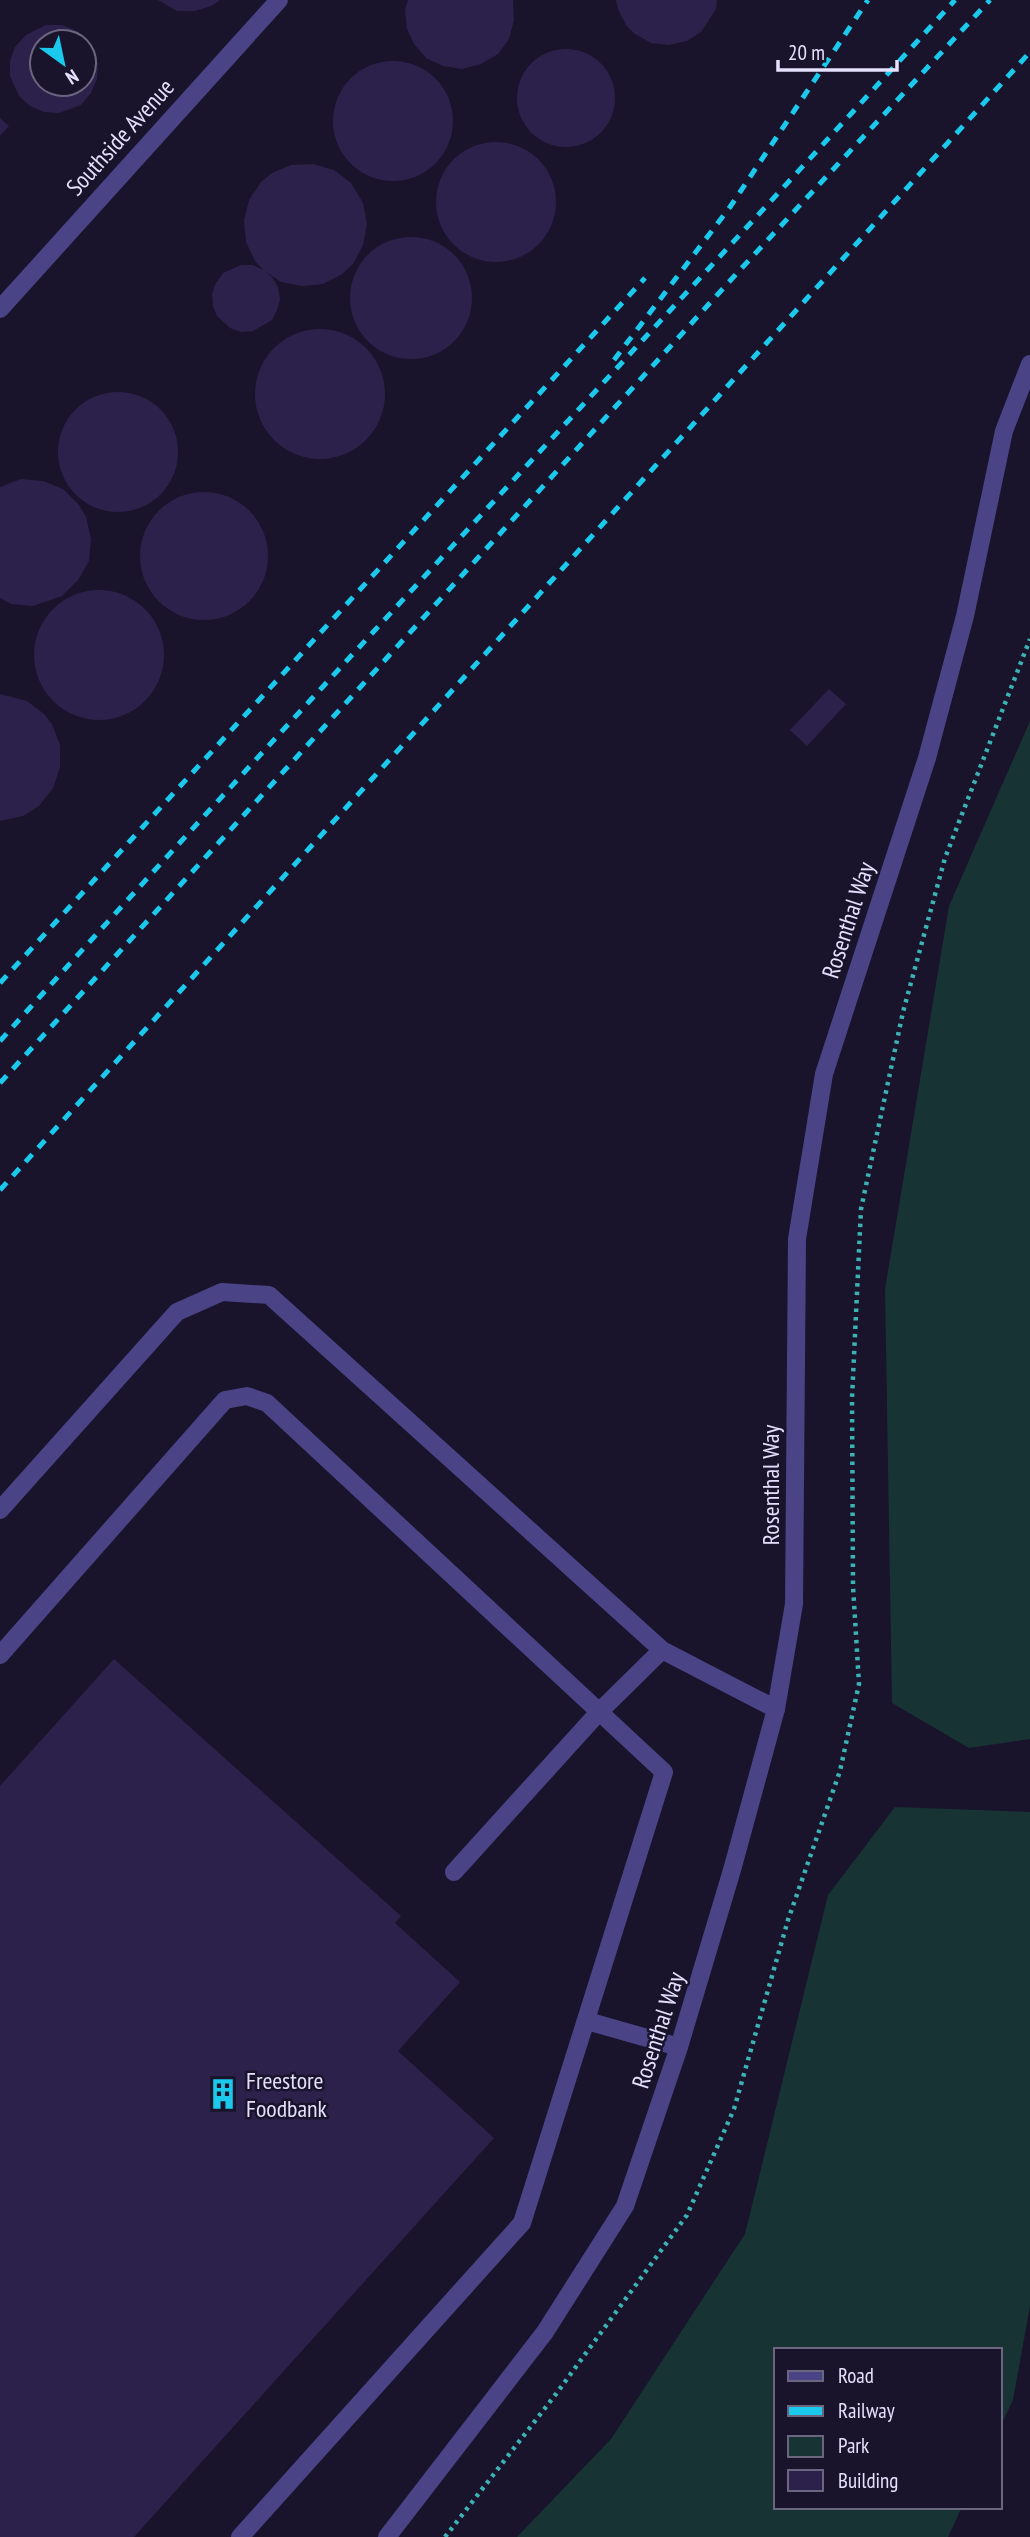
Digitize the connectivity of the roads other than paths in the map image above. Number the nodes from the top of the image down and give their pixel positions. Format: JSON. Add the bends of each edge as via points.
{"nodes":[{"id":1,"x":279,"y":0,"type":"edge"},
{"id":2,"x":0,"y":309,"type":"edge"},
{"id":3,"x":1030,"y":364,"type":"edge"},
{"id":4,"x":0,"y":1510,"type":"edge"},
{"id":5,"x":662,"y":1650,"type":"junction"},
{"id":6,"x":0,"y":1655,"type":"edge"},
{"id":7,"x":776,"y":1709,"type":"junction"},
{"id":8,"x":599,"y":1712,"type":"junction"},
{"id":9,"x":454,"y":1872,"type":"dead end"},
{"id":10,"x":587,"y":2021,"type":"junction"},
{"id":11,"x":679,"y":2047,"type":"junction"},
{"id":12,"x":240,"y":2537,"type":"edge"},
{"id":13,"x":387,"y":2537,"type":"edge"}],
"edges":[{"from":1,"to":2,"type":"street","name":"Southside Avenue"},
{"from":3,"to":7,"type":"street","name":"Rosenthal Way","via":[[1004,431],[965,616],[927,758],[824,1074],[797,1239],[794,1604]]},
{"from":4,"to":5,"type":"street","via":[[177,1312],[222,1292],[268,1295]]},
{"from":5,"to":7,"type":"street"},
{"from":5,"to":8,"type":"street"},
{"from":6,"to":8,"type":"street","via":[[225,1400],[247,1396],[267,1404]]},
{"from":7,"to":11,"type":"street","name":"Rosenthal Way"},
{"from":8,"to":9,"type":"street"},
{"from":8,"to":10,"type":"street","via":[[664,1772]]},
{"from":10,"to":11,"type":"street"},
{"from":10,"to":12,"type":"street","via":[[523,2223]]},
{"from":11,"to":13,"type":"street","name":"Rosenthal Way","via":[[625,2206],[545,2332]]}]}
